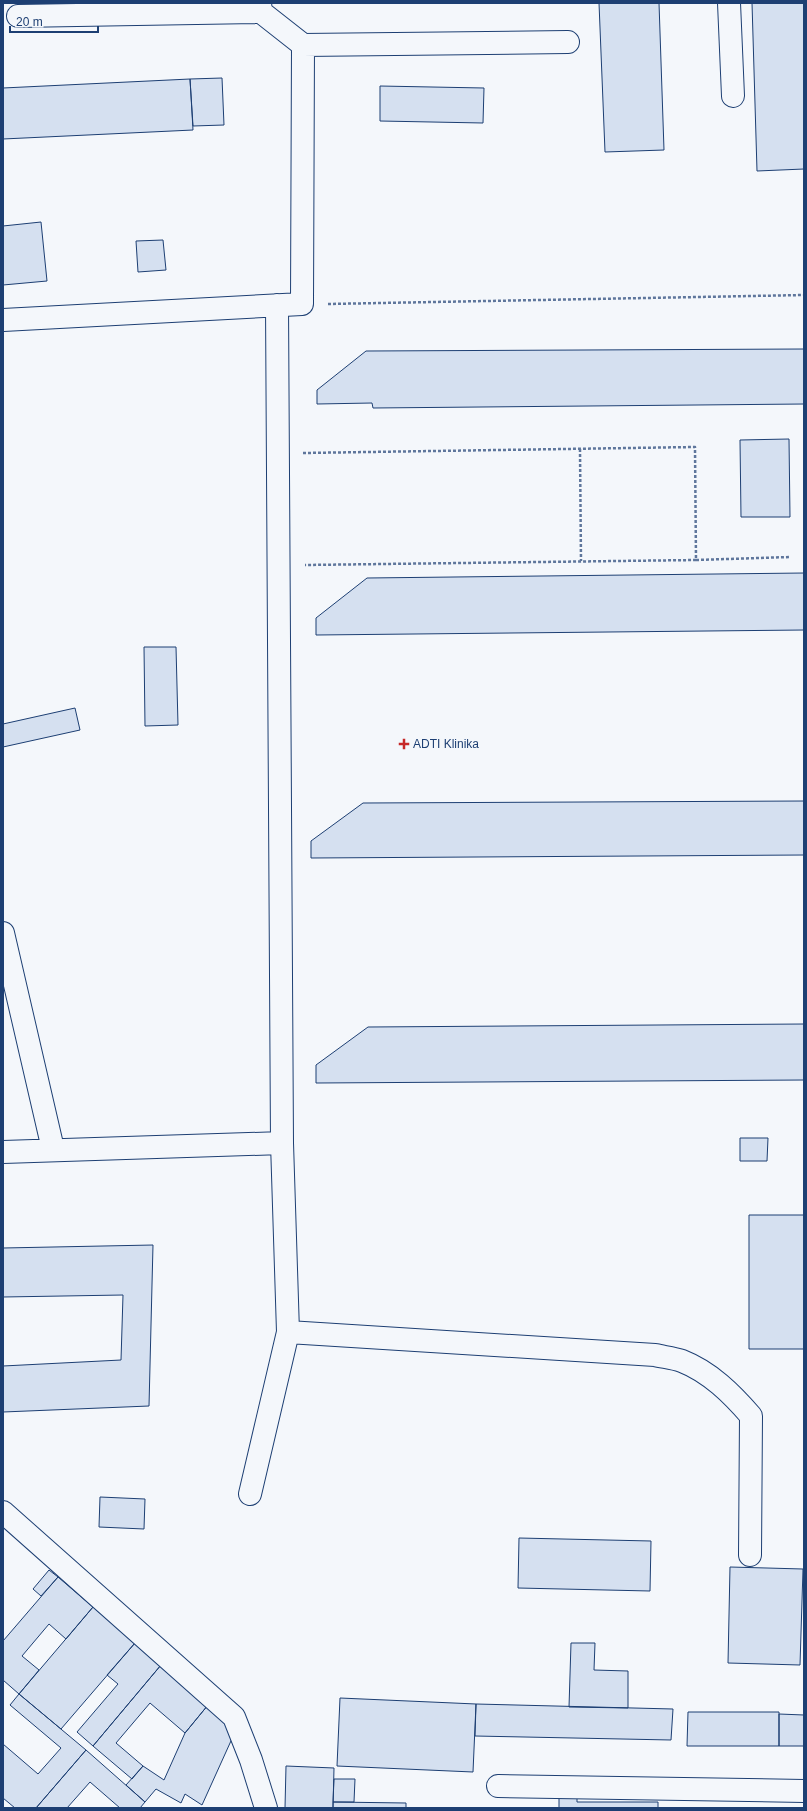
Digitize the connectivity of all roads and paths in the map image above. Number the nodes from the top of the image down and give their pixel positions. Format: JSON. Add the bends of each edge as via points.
{"nodes":[{"id":1,"x":729,"y":3,"type":"edge"},
{"id":2,"x":260,"y":8,"type":"edge"},
{"id":3,"x":18,"y":16,"type":"dead end"},
{"id":4,"x":568,"y":42,"type":"dead end"},
{"id":5,"x":303,"y":45,"type":"junction"},
{"id":6,"x":733,"y":96,"type":"dead end"},
{"id":7,"x":804,"y":296,"type":"edge"},
{"id":8,"x":302,"y":304,"type":"junction"},
{"id":9,"x":277,"y":305,"type":"junction"},
{"id":10,"x":3,"y":320,"type":"edge"},
{"id":11,"x":580,"y":449,"type":"junction"},
{"id":12,"x":279,"y":453,"type":"junction"},
{"id":13,"x":790,"y":557,"type":"dead end"},
{"id":14,"x":696,"y":560,"type":"junction"},
{"id":15,"x":581,"y":561,"type":"junction"},
{"id":16,"x":279,"y":565,"type":"junction"},
{"id":17,"x":3,"y":933,"type":"edge"},
{"id":18,"x":282,"y":1143,"type":"junction"},
{"id":19,"x":53,"y":1149,"type":"junction"},
{"id":20,"x":3,"y":1152,"type":"edge"},
{"id":21,"x":288,"y":1332,"type":"junction"},
{"id":22,"x":250,"y":1494,"type":"dead end"},
{"id":23,"x":3,"y":1512,"type":"edge"},
{"id":24,"x":750,"y":1555,"type":"dead end"},
{"id":25,"x":498,"y":1786,"type":"dead end"},
{"id":26,"x":804,"y":1791,"type":"edge"},
{"id":27,"x":266,"y":1808,"type":"edge"}],
"edges":[{"from":1,"to":6,"type":"street"},
{"from":2,"to":3,"type":"street"},
{"from":2,"to":5,"type":"street"},
{"from":4,"to":5,"type":"street"},
{"from":5,"to":8,"type":"street"},
{"from":7,"to":8,"type":"path"},
{"from":8,"to":9,"type":"street"},
{"from":9,"to":10,"type":"street"},
{"from":9,"to":12,"type":"street"},
{"from":11,"to":12,"type":"path"},
{"from":11,"to":14,"type":"path","via":[[694,447]]},
{"from":11,"to":15,"type":"path"},
{"from":12,"to":16,"type":"street"},
{"from":13,"to":14,"type":"path"},
{"from":14,"to":15,"type":"path"},
{"from":15,"to":16,"type":"path"},
{"from":16,"to":18,"type":"street"},
{"from":17,"to":19,"type":"street"},
{"from":18,"to":19,"type":"street"},
{"from":18,"to":21,"type":"street"},
{"from":19,"to":20,"type":"street"},
{"from":21,"to":22,"type":"street"},
{"from":21,"to":24,"type":"street","via":[[654,1355],[682,1362],[706,1374],[728,1391],[751,1416]]},
{"from":23,"to":27,"type":"street","via":[[234,1717]]},
{"from":25,"to":26,"type":"street"}]}
